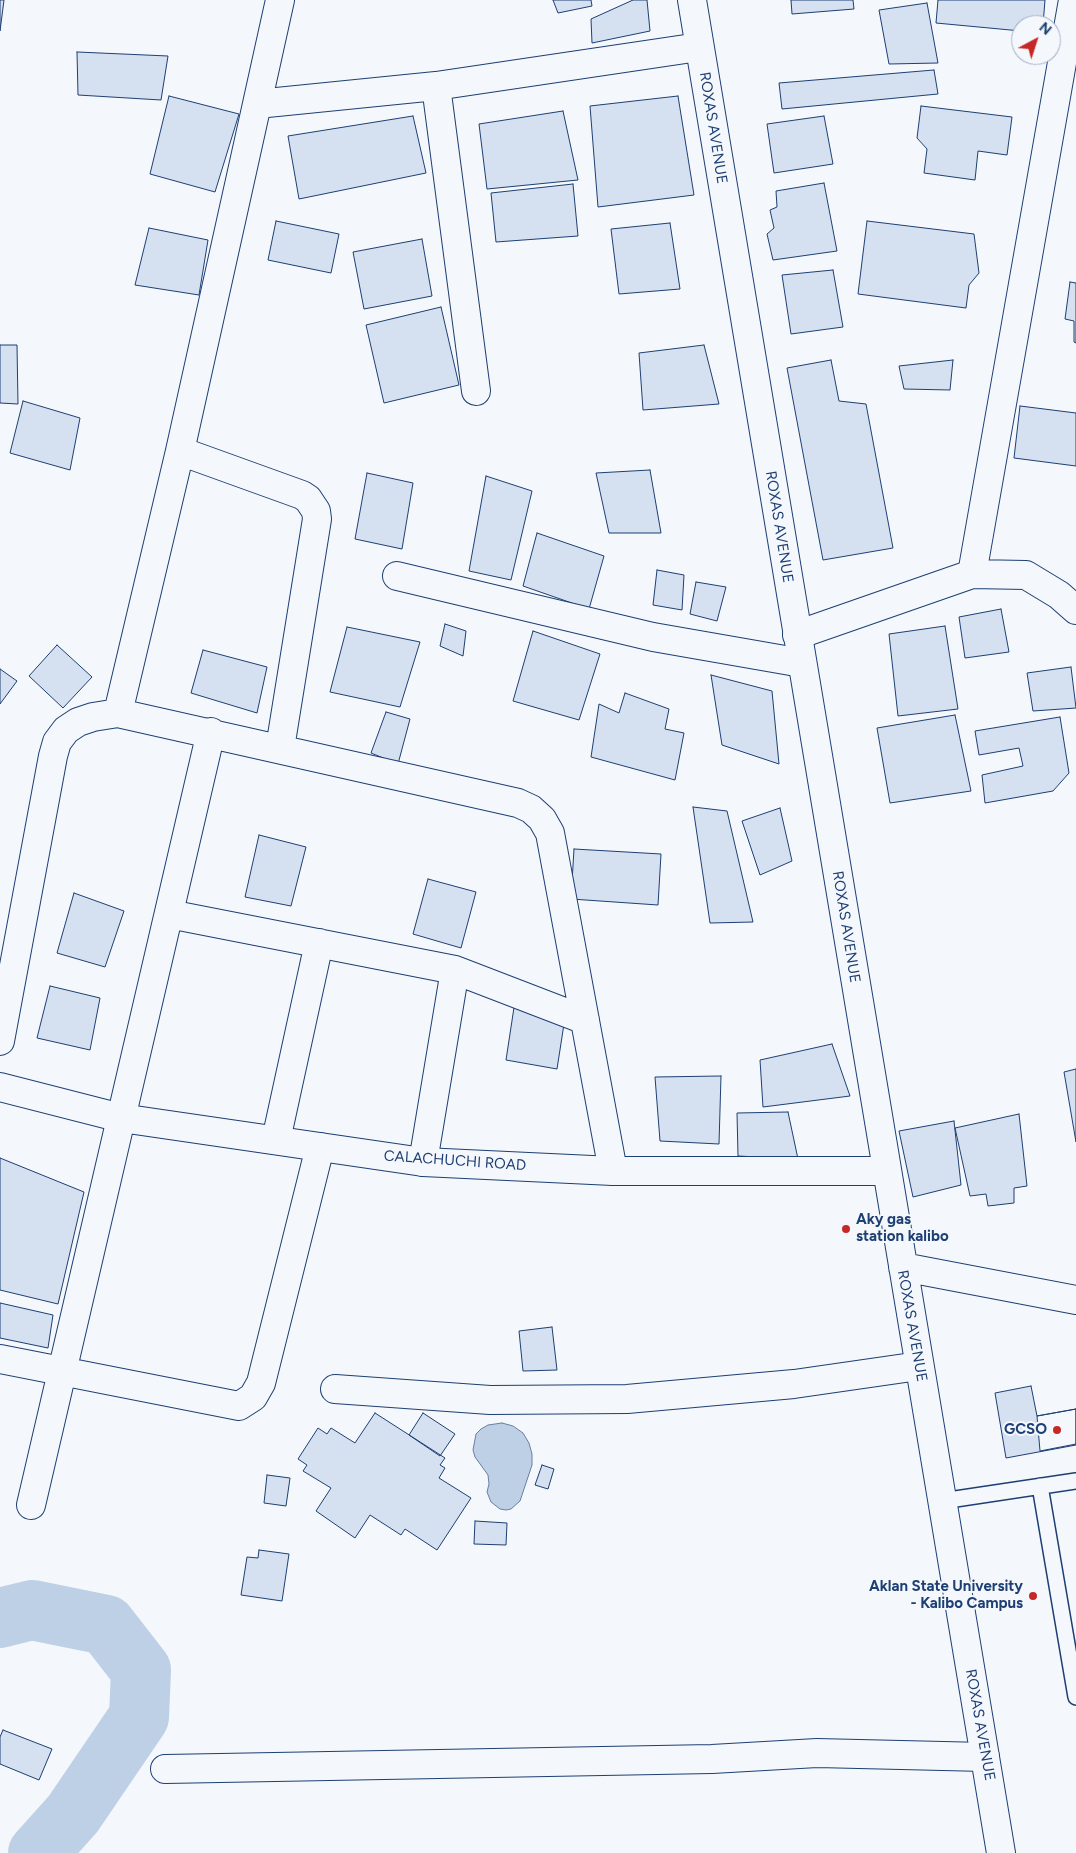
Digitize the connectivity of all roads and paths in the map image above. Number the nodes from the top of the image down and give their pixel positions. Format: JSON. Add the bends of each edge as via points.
{"nodes":[{"id":1,"x":280,"y":0,"type":"edge"},
{"id":2,"x":692,"y":0,"type":"edge"},
{"id":3,"x":1073,"y":0,"type":"edge"},
{"id":4,"x":700,"y":47,"type":"junction"},
{"id":5,"x":436,"y":86,"type":"junction"},
{"id":6,"x":257,"y":104,"type":"junction"},
{"id":7,"x":476,"y":391,"type":"dead end"},
{"id":8,"x":180,"y":450,"type":"junction"},
{"id":9,"x":972,"y":574,"type":"junction"},
{"id":10,"x":397,"y":576,"type":"dead end"},
{"id":11,"x":1076,"y":610,"type":"edge"},
{"id":12,"x":797,"y":635,"type":"junction"},
{"id":13,"x":802,"y":663,"type":"junction"},
{"id":14,"x":118,"y":713,"type":"junction"},
{"id":15,"x":211,"y":732,"type":"junction"},
{"id":16,"x":280,"y":748,"type":"junction"},
{"id":17,"x":169,"y":914,"type":"junction"},
{"id":18,"x":319,"y":943,"type":"junction"},
{"id":19,"x":455,"y":970,"type":"junction"},
{"id":20,"x":585,"y":1020,"type":"junction"},
{"id":21,"x":0,"y":1041,"type":"edge"},
{"id":22,"x":0,"y":1087,"type":"edge"},
{"id":23,"x":121,"y":1118,"type":"junction"},
{"id":24,"x":276,"y":1140,"type":"junction"},
{"id":25,"x":320,"y":1146,"type":"junction"},
{"id":26,"x":423,"y":1162,"type":"junction"},
{"id":27,"x":613,"y":1171,"type":"junction"},
{"id":28,"x":887,"y":1171,"type":"junction"},
{"id":29,"x":903,"y":1268,"type":"junction"},
{"id":30,"x":1076,"y":1300,"type":"edge"},
{"id":31,"x":0,"y":1359,"type":"edge"},
{"id":32,"x":919,"y":1366,"type":"junction"},
{"id":33,"x":62,"y":1372,"type":"junction"},
{"id":34,"x":335,"y":1389,"type":"dead end"},
{"id":35,"x":1076,"y":1481,"type":"edge"},
{"id":36,"x":1040,"y":1486,"type":"junction"},
{"id":37,"x":942,"y":1501,"type":"junction"},
{"id":38,"x":32,"y":1505,"type":"dead end"},
{"id":39,"x":1076,"y":1697,"type":"edge"},
{"id":40,"x":985,"y":1758,"type":"junction"},
{"id":41,"x":166,"y":1769,"type":"dead end"},
{"id":42,"x":1001,"y":1853,"type":"edge"}],
"edges":[{"from":1,"to":6,"type":"street"},
{"from":2,"to":4,"type":"street","name":"ROXAS AVENUE"},
{"from":3,"to":9,"type":"street"},
{"from":4,"to":5,"type":"street"},
{"from":4,"to":12,"type":"street","name":"ROXAS AVENUE"},
{"from":5,"to":6,"type":"street"},
{"from":5,"to":7,"type":"street"},
{"from":6,"to":8,"type":"street"},
{"from":8,"to":14,"type":"street"},
{"from":8,"to":16,"type":"street","via":[[302,496],[316,511]]},
{"from":9,"to":11,"type":"street","via":[[1026,575],[1059,595]]},
{"from":9,"to":12,"type":"street"},
{"from":10,"to":13,"type":"street","via":[[653,637]]},
{"from":12,"to":13,"type":"street","name":"ROXAS AVENUE"},
{"from":13,"to":28,"type":"street","name":"ROXAS AVENUE"},
{"from":14,"to":15,"type":"street"},
{"from":14,"to":21,"type":"street","via":[[78,722],[57,742]]},
{"from":15,"to":16,"type":"street"},
{"from":15,"to":17,"type":"street"},
{"from":16,"to":20,"type":"street","via":[[518,803],[531,809],[550,833]]},
{"from":17,"to":18,"type":"street"},
{"from":17,"to":23,"type":"street"},
{"from":18,"to":19,"type":"street"},
{"from":18,"to":24,"type":"street"},
{"from":19,"to":20,"type":"street"},
{"from":19,"to":26,"type":"street"},
{"from":20,"to":27,"type":"street"},
{"from":22,"to":23,"type":"street","name":"CALACHUCHI ROAD"},
{"from":23,"to":24,"type":"street","name":"CALACHUCHI ROAD"},
{"from":23,"to":33,"type":"street"},
{"from":24,"to":25,"type":"street","name":"CALACHUCHI ROAD"},
{"from":25,"to":26,"type":"street","name":"CALACHUCHI ROAD"},
{"from":25,"to":33,"type":"street","via":[[261,1383],[253,1397],[239,1406]]},
{"from":26,"to":27,"type":"street","name":"CALACHUCHI ROAD"},
{"from":27,"to":28,"type":"street","name":"CALACHUCHI ROAD"},
{"from":28,"to":29,"type":"street","name":"ROXAS AVENUE"},
{"from":29,"to":30,"type":"street"},
{"from":29,"to":32,"type":"street","name":"ROXAS AVENUE"},
{"from":31,"to":33,"type":"street"},
{"from":32,"to":34,"type":"street","via":[[794,1384],[627,1399],[490,1400]]},
{"from":32,"to":37,"type":"street","name":"ROXAS AVENUE"},
{"from":33,"to":38,"type":"street"},
{"from":35,"to":36,"type":"lane"},
{"from":36,"to":37,"type":"lane"},
{"from":36,"to":39,"type":"lane"},
{"from":37,"to":40,"type":"street","name":"ROXAS AVENUE"},
{"from":40,"to":41,"type":"street","via":[[817,1754],[702,1760]]},
{"from":40,"to":42,"type":"street","name":"ROXAS AVENUE"}]}
